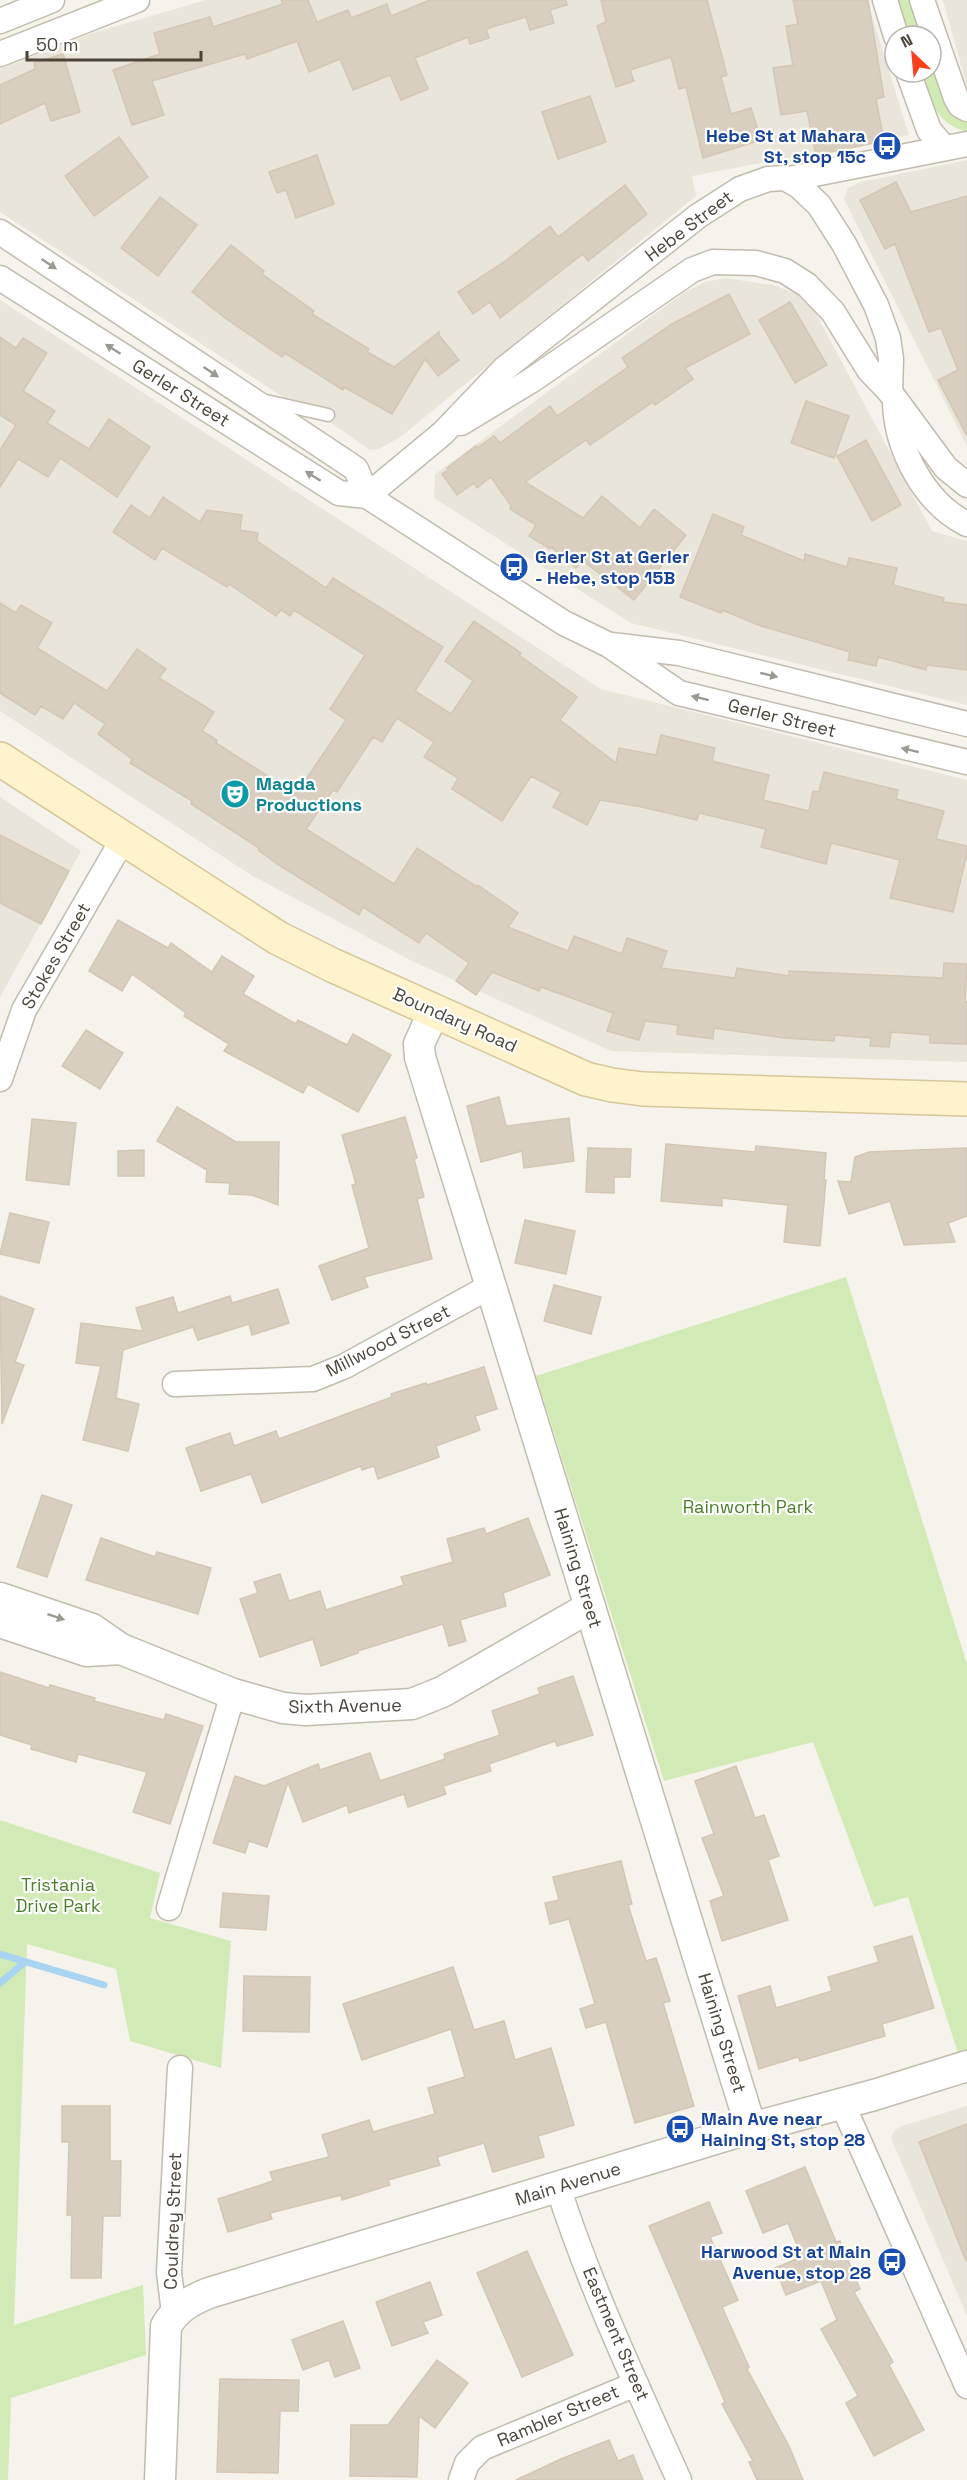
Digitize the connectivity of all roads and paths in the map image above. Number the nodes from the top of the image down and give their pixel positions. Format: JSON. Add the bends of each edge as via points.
{"nodes":[{"id":1,"x":52,"y":0,"type":"edge"},
{"id":2,"x":138,"y":0,"type":"edge"},
{"id":3,"x":885,"y":0,"type":"edge"},
{"id":4,"x":922,"y":0,"type":"edge"},
{"id":5,"x":0,"y":21,"type":"edge"},
{"id":6,"x":892,"y":24,"type":"edge"},
{"id":7,"x":0,"y":54,"type":"edge"},
{"id":8,"x":912,"y":84,"type":"edge"},
{"id":9,"x":967,"y":110,"type":"edge"},
{"id":10,"x":967,"y":144,"type":"edge"},
{"id":11,"x":944,"y":148,"type":"junction"},
{"id":12,"x":789,"y":179,"type":"junction"},
{"id":13,"x":0,"y":232,"type":"edge"},
{"id":14,"x":0,"y":278,"type":"edge"},
{"id":15,"x":247,"y":396,"type":"junction"},
{"id":16,"x":893,"y":397,"type":"junction"},
{"id":17,"x":328,"y":415,"type":"dead end"},
{"id":18,"x":443,"y":433,"type":"junction"},
{"id":19,"x":967,"y":485,"type":"edge"},
{"id":20,"x":367,"y":495,"type":"junction"},
{"id":21,"x":967,"y":524,"type":"edge"},
{"id":22,"x":609,"y":645,"type":"junction"},
{"id":23,"x":967,"y":724,"type":"edge"},
{"id":24,"x":0,"y":759,"type":"edge"},
{"id":25,"x":967,"y":762,"type":"edge"},
{"id":26,"x":123,"y":839,"type":"junction"},
{"id":27,"x":435,"y":1011,"type":"junction"},
{"id":28,"x":0,"y":1079,"type":"edge"},
{"id":29,"x":967,"y":1099,"type":"edge"},
{"id":30,"x":489,"y":1287,"type":"junction"},
{"id":31,"x":175,"y":1384,"type":"dead end"},
{"id":32,"x":0,"y":1598,"type":"edge"},
{"id":33,"x":590,"y":1607,"type":"junction"},
{"id":34,"x":0,"y":1622,"type":"edge"},
{"id":35,"x":121,"y":1649,"type":"junction"},
{"id":36,"x":233,"y":1694,"type":"junction"},
{"id":37,"x":169,"y":1908,"type":"dead end"},
{"id":38,"x":967,"y":2067,"type":"edge"},
{"id":39,"x":180,"y":2068,"type":"dead end"},
{"id":40,"x":842,"y":2103,"type":"junction"},
{"id":41,"x":751,"y":2128,"type":"junction"},
{"id":42,"x":558,"y":2187,"type":"junction"},
{"id":43,"x":174,"y":2313,"type":"junction"},
{"id":44,"x":636,"y":2384,"type":"junction"},
{"id":45,"x":967,"y":2386,"type":"edge"},
{"id":46,"x":160,"y":2480,"type":"edge"},
{"id":47,"x":461,"y":2480,"type":"edge"},
{"id":48,"x":679,"y":2480,"type":"edge"}],
"edges":[{"from":1,"to":5,"type":"street"},
{"from":2,"to":7,"type":"street"},
{"from":3,"to":6,"type":"street"},
{"from":4,"to":9,"type":"street","via":[[956,98]]},
{"from":8,"to":11,"type":"street","via":[[929,130]]},
{"from":10,"to":11,"type":"street","name":"Hebe Street"},
{"from":11,"to":12,"type":"street","name":"Hebe Street"},
{"from":12,"to":16,"type":"street","via":[[819,206],[867,287],[888,338]]},
{"from":12,"to":18,"type":"street","name":"Hebe Street","via":[[777,177],[754,182],[710,207],[504,369]]},
{"from":13,"to":15,"type":"street","name":"Gerler Street","one_way":true},
{"from":20,"to":14,"type":"street","name":"Gerler Street","one_way":true,"via":[[339,493]]},
{"from":15,"to":17,"type":"lane","name":"Gerler Street"},
{"from":15,"to":20,"type":"street","name":"Gerler Street","via":[[356,469]]},
{"from":16,"to":18,"type":"street","name":"Hebe Street","via":[[869,370],[833,312],[807,285],[768,266],[713,262],[684,274],[532,380]]},
{"from":16,"to":19,"type":"street","name":"Hebe Street","via":[[946,468]]},
{"from":16,"to":21,"type":"street","via":[[898,432],[920,479],[936,502]]},
{"from":18,"to":20,"type":"street","name":"Hebe Street"},
{"from":20,"to":22,"type":"street","name":"Gerler Street","via":[[564,623]]},
{"from":22,"to":23,"type":"street","name":"Gerler Street","one_way":true,"via":[[679,653]]},
{"from":25,"to":22,"type":"street","name":"Gerler Street","one_way":true,"via":[[679,693]]},
{"from":24,"to":26,"type":"main road","name":"Boundary Road"},
{"from":26,"to":27,"type":"main road","name":"Boundary Road","via":[[278,938]]},
{"from":26,"to":28,"type":"street","name":"Stokes Street","via":[[24,1010]]},
{"from":27,"to":29,"type":"main road","name":"Boundary Road","via":[[586,1079],[612,1085]]},
{"from":27,"to":30,"type":"street","name":"Haining Street","via":[[419,1044],[420,1057]]},
{"from":30,"to":31,"type":"street","name":"Millwood Street","via":[[345,1366],[313,1379]]},
{"from":30,"to":33,"type":"street","name":"Haining Street"},
{"from":32,"to":35,"type":"street","name":"Sixth Avenue","one_way":true,"via":[[92,1629]]},
{"from":33,"to":36,"type":"street","name":"Sixth Avenue","via":[[442,1692],[412,1704],[306,1710]]},
{"from":33,"to":41,"type":"street","name":"Haining Street"},
{"from":34,"to":35,"type":"street","name":"Sixth Avenue","via":[[87,1651]]},
{"from":35,"to":36,"type":"street","name":"Sixth Avenue"},
{"from":36,"to":37,"type":"street"},
{"from":38,"to":40,"type":"street","name":"Main Avenue"},
{"from":39,"to":43,"type":"street","name":"Couldrey Street","via":[[169,2272]]},
{"from":40,"to":41,"type":"street","name":"Main Avenue"},
{"from":40,"to":45,"type":"street"},
{"from":41,"to":42,"type":"street","name":"Main Avenue"},
{"from":42,"to":43,"type":"street","name":"Main Avenue","via":[[209,2293]]},
{"from":42,"to":44,"type":"street","name":"Eastment Street"},
{"from":43,"to":46,"type":"street","name":"Couldrey Street","via":[[166,2326]]},
{"from":44,"to":47,"type":"street","name":"Rambler Street","via":[[483,2448],[467,2463]]},
{"from":44,"to":48,"type":"street","name":"Eastment Street"}]}
